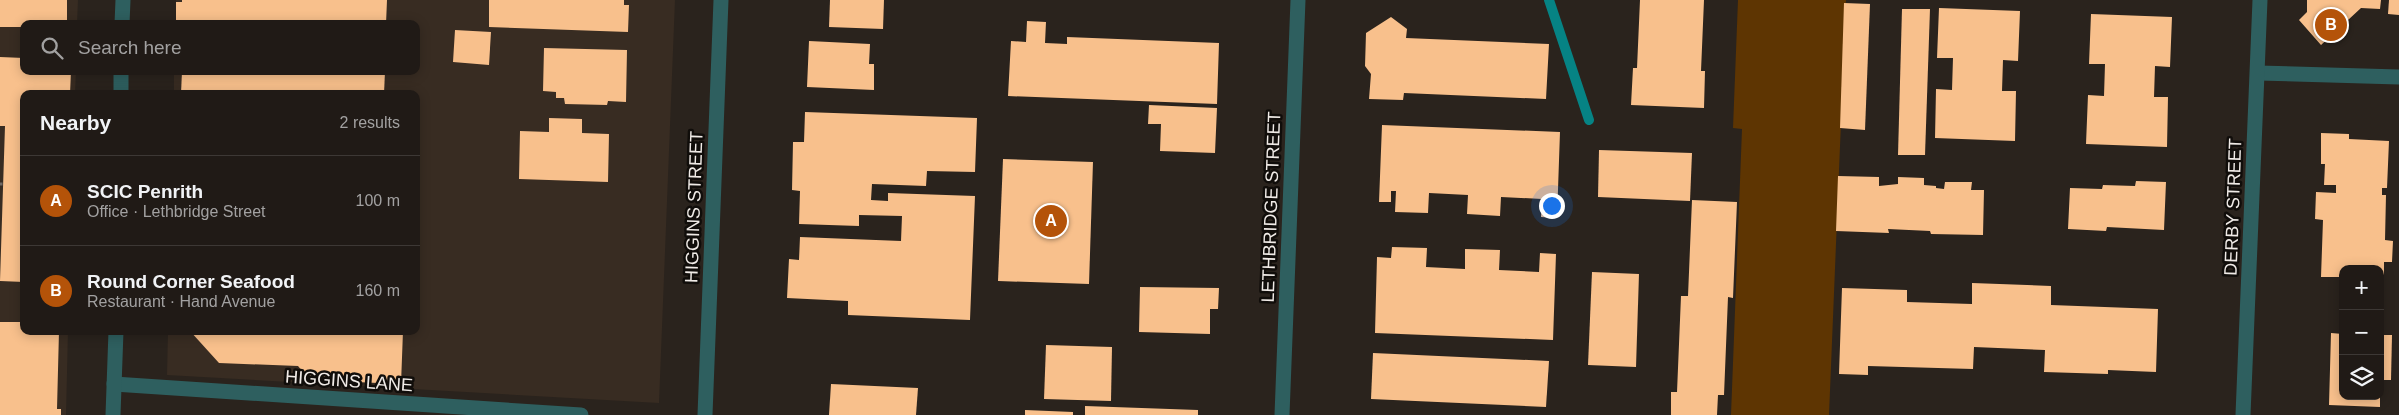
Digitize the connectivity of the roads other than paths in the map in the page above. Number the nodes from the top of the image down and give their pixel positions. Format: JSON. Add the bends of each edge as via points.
{"nodes":[{"id":1,"x":123,"y":0,"type":"edge"},
{"id":2,"x":721,"y":0,"type":"edge"},
{"id":3,"x":1298,"y":0,"type":"edge"},
{"id":4,"x":2260,"y":0,"type":"edge"},
{"id":5,"x":122,"y":20,"type":"edge"},
{"id":6,"x":2258,"y":73,"type":"junction"},
{"id":7,"x":121,"y":75,"type":"edge"},
{"id":8,"x":2399,"y":77,"type":"edge"},
{"id":9,"x":121,"y":90,"type":"edge"},
{"id":10,"x":116,"y":335,"type":"edge"},
{"id":11,"x":114,"y":384,"type":"junction"},
{"id":12,"x":113,"y":415,"type":"edge"},
{"id":13,"x":581,"y":415,"type":"edge"},
{"id":14,"x":705,"y":415,"type":"edge"},
{"id":15,"x":1282,"y":415,"type":"edge"},
{"id":16,"x":2243,"y":415,"type":"edge"}],
"edges":[{"from":1,"to":5,"type":"street"},
{"from":2,"to":14,"type":"street","name":"HIGGINS STREET"},
{"from":3,"to":15,"type":"street","name":"LETHBRIDGE STREET"},
{"from":4,"to":6,"type":"street","name":"DERBY STREET"},
{"from":6,"to":8,"type":"street"},
{"from":6,"to":16,"type":"street","name":"DERBY STREET"},
{"from":7,"to":9,"type":"street"},
{"from":10,"to":11,"type":"street"},
{"from":11,"to":12,"type":"street"},
{"from":11,"to":13,"type":"street","name":"HIGGINS LANE"}]}
